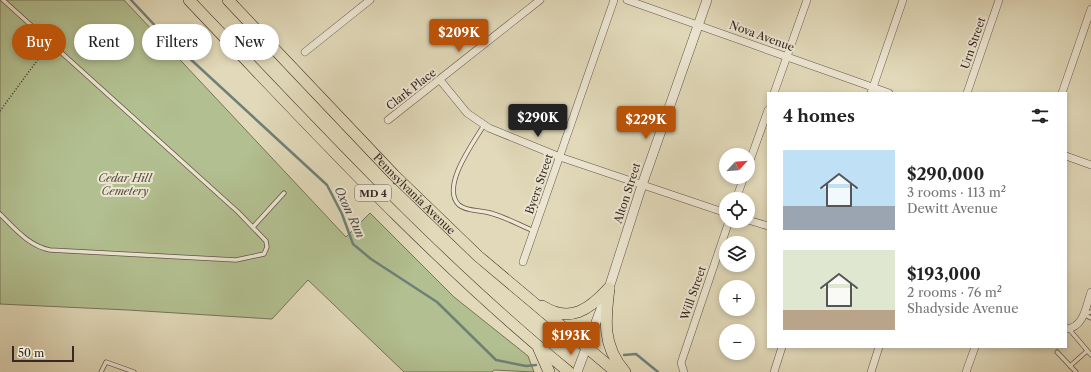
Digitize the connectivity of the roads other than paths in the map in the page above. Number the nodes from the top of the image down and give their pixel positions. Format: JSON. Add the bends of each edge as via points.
{"nodes":[{"id":1,"x":4,"y":0,"type":"edge"},
{"id":2,"x":189,"y":0,"type":"edge"},
{"id":3,"x":228,"y":0,"type":"edge"},
{"id":4,"x":370,"y":0,"type":"edge"},
{"id":5,"x":540,"y":0,"type":"edge"},
{"id":6,"x":614,"y":0,"type":"edge"},
{"id":7,"x":627,"y":0,"type":"edge"},
{"id":8,"x":706,"y":0,"type":"edge"},
{"id":9,"x":807,"y":0,"type":"edge"},
{"id":10,"x":903,"y":0,"type":"edge"},
{"id":11,"x":999,"y":0,"type":"edge"},
{"id":12,"x":1091,"y":9,"type":"edge"},
{"id":13,"x":698,"y":25,"type":"junction"},
{"id":14,"x":305,"y":52,"type":"dead end"},
{"id":15,"x":787,"y":57,"type":"junction"},
{"id":16,"x":440,"y":80,"type":"junction"},
{"id":17,"x":872,"y":90,"type":"edge"},
{"id":18,"x":774,"y":92,"type":"edge"},
{"id":19,"x":883,"y":92,"type":"edge"},
{"id":20,"x":967,"y":92,"type":"edge"},
{"id":21,"x":1062,"y":92,"type":"edge"},
{"id":22,"x":767,"y":113,"type":"edge"},
{"id":23,"x":388,"y":120,"type":"dead end"},
{"id":24,"x":484,"y":125,"type":"junction"},
{"id":25,"x":754,"y":148,"type":"edge"},
{"id":26,"x":1067,"y":156,"type":"edge"},
{"id":27,"x":560,"y":157,"type":"junction"},
{"id":28,"x":1091,"y":164,"type":"edge"},
{"id":29,"x":642,"y":185,"type":"junction"},
{"id":30,"x":284,"y":193,"type":"dead end"},
{"id":31,"x":719,"y":211,"type":"edge"},
{"id":32,"x":0,"y":214,"type":"edge"},
{"id":33,"x":755,"y":222,"type":"edge"},
{"id":34,"x":767,"y":226,"type":"edge"},
{"id":35,"x":253,"y":227,"type":"junction"},
{"id":36,"x":727,"y":228,"type":"edge"},
{"id":37,"x":534,"y":231,"type":"junction"},
{"id":38,"x":523,"y":262,"type":"dead end"},
{"id":39,"x":609,"y":288,"type":"junction"},
{"id":40,"x":520,"y":292,"type":"junction"},
{"id":41,"x":1091,"y":292,"type":"edge"},
{"id":42,"x":1091,"y":312,"type":"edge"},
{"id":43,"x":1083,"y":314,"type":"junction"},
{"id":44,"x":1091,"y":318,"type":"edge"},
{"id":45,"x":1067,"y":329,"type":"edge"},
{"id":46,"x":538,"y":347,"type":"junction"},
{"id":47,"x":586,"y":347,"type":"junction"},
{"id":48,"x":782,"y":348,"type":"edge"},
{"id":49,"x":879,"y":348,"type":"edge"},
{"id":50,"x":975,"y":348,"type":"edge"},
{"id":51,"x":1087,"y":351,"type":"junction"},
{"id":52,"x":1057,"y":352,"type":"dead end"},
{"id":53,"x":1091,"y":355,"type":"edge"},
{"id":54,"x":1070,"y":366,"type":"junction"},
{"id":55,"x":101,"y":372,"type":"edge"},
{"id":56,"x":134,"y":372,"type":"edge"},
{"id":57,"x":549,"y":372,"type":"edge"},
{"id":58,"x":569,"y":372,"type":"edge"},
{"id":59,"x":577,"y":372,"type":"edge"},
{"id":60,"x":616,"y":372,"type":"edge"},
{"id":61,"x":625,"y":372,"type":"edge"},
{"id":62,"x":684,"y":372,"type":"edge"},
{"id":63,"x":774,"y":372,"type":"edge"},
{"id":64,"x":870,"y":372,"type":"edge"},
{"id":65,"x":966,"y":372,"type":"edge"},
{"id":66,"x":1076,"y":372,"type":"edge"}],
"edges":[{"from":1,"to":35,"type":"lane"},
{"from":2,"to":46,"type":"highway","number":"MD 4","via":[[408,228]]},
{"from":3,"to":40,"type":"highway","name":"Pennsylvania Avenue","number":"MD 4","via":[[394,175],[478,256]]},
{"from":4,"to":14,"type":"street"},
{"from":5,"to":16,"type":"street","name":"Clark Place"},
{"from":6,"to":27,"type":"street","name":"Byers Street"},
{"from":7,"to":13,"type":"street","name":"Nova Avenue"},
{"from":8,"to":13,"type":"street","name":"Alton Street"},
{"from":9,"to":15,"type":"street"},
{"from":10,"to":17,"type":"street"},
{"from":11,"to":20,"type":"street","name":"Urn Street"},
{"from":12,"to":21,"type":"street"},
{"from":13,"to":15,"type":"street","name":"Nova Avenue"},
{"from":13,"to":29,"type":"street","name":"Alton Street"},
{"from":15,"to":17,"type":"street","name":"Nova Avenue"},
{"from":15,"to":18,"type":"street"},
{"from":16,"to":23,"type":"street","name":"Clark Place"},
{"from":16,"to":24,"type":"street","via":[[467,113]]},
{"from":17,"to":19,"type":"street","name":"Nova Avenue"},
{"from":22,"to":25,"type":"street"},
{"from":24,"to":27,"type":"street"},
{"from":24,"to":37,"type":"lane","via":[[456,172],[453,184],[454,197],[459,205],[468,210],[488,212]]},
{"from":26,"to":28,"type":"street"},
{"from":27,"to":29,"type":"street"},
{"from":27,"to":37,"type":"street","name":"Byers Street"},
{"from":29,"to":31,"type":"street"},
{"from":29,"to":39,"type":"street","name":"Alton Street"},
{"from":30,"to":35,"type":"lane"},
{"from":32,"to":35,"type":"lane","via":[[32,243],[50,250],[236,260],[264,254],[266,241]]},
{"from":33,"to":34,"type":"street"},
{"from":36,"to":62,"type":"street","name":"Will Street","via":[[681,363]]},
{"from":37,"to":38,"type":"street","name":"Byers Street"},
{"from":39,"to":40,"type":"highway","via":[[590,307],[580,313],[570,314],[549,311]]},
{"from":39,"to":47,"type":"street","name":"Alton Street"},
{"from":39,"to":61,"type":"highway","via":[[605,319],[607,336],[614,357]]},
{"from":40,"to":47,"type":"highway","name":"Pennsylvania Avenue","number":"MD 4"},
{"from":41,"to":43,"type":"street"},
{"from":42,"to":43,"type":"lane"},
{"from":43,"to":44,"type":"lane"},
{"from":43,"to":45,"type":"street","via":[[1078,325]]},
{"from":45,"to":51,"type":"lane"},
{"from":46,"to":57,"type":"highway"},
{"from":46,"to":58,"type":"highway","number":"MD 4"},
{"from":47,"to":59,"type":"street","name":"Alton Street"},
{"from":47,"to":60,"type":"highway","name":"Pennsylvania Avenue","number":"MD 4"},
{"from":48,"to":63,"type":"street"},
{"from":49,"to":64,"type":"street"},
{"from":50,"to":65,"type":"street"},
{"from":51,"to":53,"type":"lane"},
{"from":51,"to":54,"type":"lane"},
{"from":52,"to":54,"type":"lane"},
{"from":54,"to":66,"type":"lane"},
{"from":55,"to":56,"type":"lane","via":[[104,363],[107,362]]}]}
